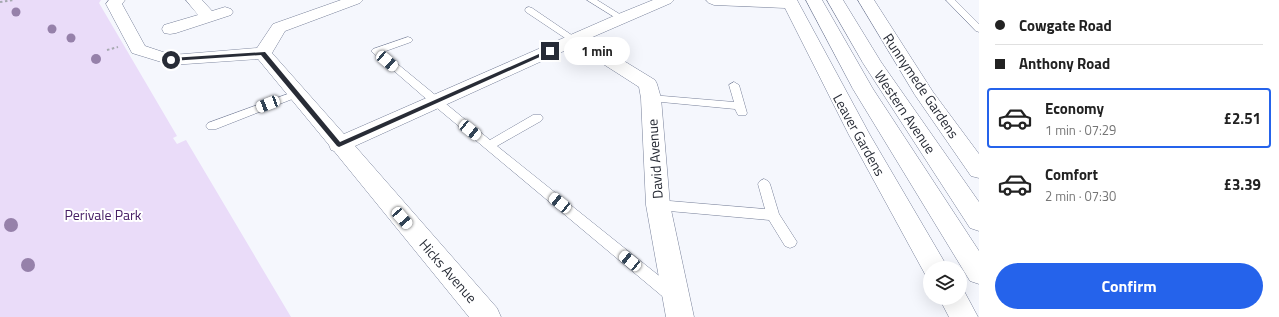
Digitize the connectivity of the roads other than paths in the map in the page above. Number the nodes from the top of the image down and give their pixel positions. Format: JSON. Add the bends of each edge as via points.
{"nodes":[{"id":1,"x":117,"y":0,"type":"edge"},
{"id":2,"x":194,"y":0,"type":"edge"},
{"id":3,"x":355,"y":0,"type":"edge"},
{"id":4,"x":591,"y":0,"type":"edge"},
{"id":5,"x":666,"y":0,"type":"edge"},
{"id":6,"x":714,"y":0,"type":"edge"},
{"id":7,"x":814,"y":0,"type":"edge"},
{"id":8,"x":835,"y":0,"type":"edge"},
{"id":9,"x":848,"y":0,"type":"edge"},
{"id":10,"x":866,"y":0,"type":"edge"},
{"id":11,"x":950,"y":0,"type":"edge"},
{"id":12,"x":794,"y":1,"type":"edge"},
{"id":13,"x":529,"y":10,"type":"dead end"},
{"id":14,"x":225,"y":12,"type":"dead end"},
{"id":15,"x":208,"y":17,"type":"junction"},
{"id":16,"x":622,"y":18,"type":"junction"},
{"id":17,"x":170,"y":29,"type":"dead end"},
{"id":18,"x":979,"y":29,"type":"edge"},
{"id":19,"x":408,"y":40,"type":"dead end"},
{"id":20,"x":575,"y":40,"type":"junction"},
{"id":21,"x":263,"y":53,"type":"junction"},
{"id":22,"x":872,"y":63,"type":"junction"},
{"id":23,"x":734,"y":85,"type":"dead end"},
{"id":24,"x":863,"y":89,"type":"junction"},
{"id":25,"x":296,"y":94,"type":"junction"},
{"id":26,"x":651,"y":98,"type":"junction"},
{"id":27,"x":435,"y":101,"type":"junction"},
{"id":28,"x":537,"y":118,"type":"dead end"},
{"id":29,"x":212,"y":126,"type":"dead end"},
{"id":30,"x":339,"y":145,"type":"junction"},
{"id":31,"x":489,"y":145,"type":"junction"},
{"id":32,"x":979,"y":170,"type":"edge"},
{"id":33,"x":764,"y":184,"type":"dead end"},
{"id":34,"x":658,"y":205,"type":"junction"},
{"id":35,"x":773,"y":214,"type":"junction"},
{"id":36,"x":979,"y":221,"type":"edge"},
{"id":37,"x":790,"y":242,"type":"dead end"},
{"id":38,"x":931,"y":261,"type":"edge"},
{"id":39,"x":979,"y":273,"type":"edge"},
{"id":40,"x":957,"y":305,"type":"edge"},
{"id":41,"x":679,"y":308,"type":"edge"},
{"id":42,"x":487,"y":317,"type":"edge"},
{"id":43,"x":964,"y":317,"type":"edge"}],
"edges":[{"from":1,"to":21,"type":"main road","via":[[114,4],[138,49],[171,60]]},
{"from":2,"to":15,"type":"main road"},
{"from":3,"to":21,"type":"main road","via":[[279,28]]},
{"from":4,"to":16,"type":"lane"},
{"from":5,"to":16,"type":"main road"},
{"from":6,"to":12,"type":"main road"},
{"from":7,"to":24,"type":"main road"},
{"from":8,"to":22,"type":"main road","name":"Western Avenue"},
{"from":9,"to":22,"type":"main road"},
{"from":10,"to":32,"type":"main road","name":"Runnymede Gardens","via":[[925,95]]},
{"from":11,"to":18,"type":"lane"},
{"from":12,"to":24,"type":"main road"},
{"from":12,"to":38,"type":"main road","name":"Leaver Gardens","via":[[825,73]]},
{"from":13,"to":20,"type":"lane"},
{"from":14,"to":15,"type":"main road"},
{"from":15,"to":17,"type":"main road"},
{"from":16,"to":20,"type":"main road"},
{"from":19,"to":27,"type":"lane","via":[[376,51]]},
{"from":20,"to":26,"type":"main road","name":"David Avenue","via":[[648,84]]},
{"from":20,"to":27,"type":"main road"},
{"from":21,"to":25,"type":"main road","name":"Hicks Avenue"},
{"from":22,"to":36,"type":"main road","name":"Western Avenue"},
{"from":23,"to":26,"type":"lane","via":[[741,110]]},
{"from":24,"to":39,"type":"main road","name":"Western Avenue"},
{"from":25,"to":29,"type":"lane"},
{"from":25,"to":30,"type":"main road","name":"Hicks Avenue"},
{"from":26,"to":34,"type":"main road","name":"David Avenue"},
{"from":27,"to":30,"type":"main road"},
{"from":27,"to":31,"type":"lane"},
{"from":28,"to":31,"type":"lane"},
{"from":30,"to":42,"type":"main road","name":"Hicks Avenue"},
{"from":31,"to":41,"type":"lane"},
{"from":33,"to":35,"type":"lane"},
{"from":34,"to":35,"type":"lane"},
{"from":34,"to":41,"type":"main road","name":"David Avenue"},
{"from":35,"to":37,"type":"lane"},
{"from":40,"to":43,"type":"main road"}]}
